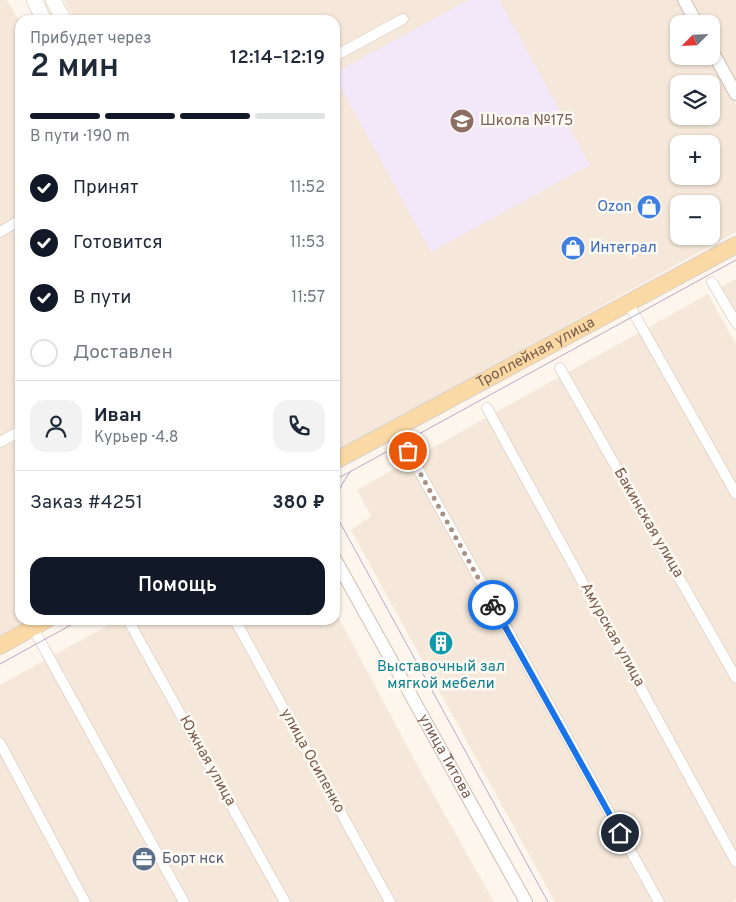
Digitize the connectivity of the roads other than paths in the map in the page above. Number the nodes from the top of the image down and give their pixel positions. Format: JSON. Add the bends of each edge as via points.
{"nodes":[{"id":1,"x":34,"y":0,"type":"edge"},
{"id":2,"x":53,"y":0,"type":"edge"},
{"id":3,"x":684,"y":0,"type":"edge"},
{"id":4,"x":42,"y":15,"type":"edge"},
{"id":5,"x":61,"y":15,"type":"edge"},
{"id":6,"x":692,"y":15,"type":"edge"},
{"id":7,"x":403,"y":19,"type":"dead end"},
{"id":8,"x":340,"y":53,"type":"edge"},
{"id":9,"x":720,"y":65,"type":"edge"},
{"id":10,"x":736,"y":94,"type":"edge"},
{"id":11,"x":15,"y":223,"type":"edge"},
{"id":12,"x":0,"y":232,"type":"edge"},
{"id":13,"x":736,"y":245,"type":"edge"},
{"id":14,"x":712,"y":282,"type":"dead end"},
{"id":15,"x":628,"y":303,"type":"junction"},
{"id":16,"x":736,"y":323,"type":"edge"},
{"id":17,"x":560,"y":368,"type":"dead end"},
{"id":18,"x":487,"y":408,"type":"dead end"},
{"id":19,"x":15,"y":434,"type":"edge"},
{"id":20,"x":0,"y":442,"type":"edge"},
{"id":21,"x":408,"y":451,"type":"dead end"},
{"id":22,"x":340,"y":458,"type":"edge"},
{"id":23,"x":736,"y":494,"type":"edge"},
{"id":24,"x":340,"y":568,"type":"edge"},
{"id":25,"x":37,"y":625,"type":"edge"},
{"id":26,"x":40,"y":625,"type":"edge"},
{"id":27,"x":131,"y":625,"type":"edge"},
{"id":28,"x":238,"y":625,"type":"edge"},
{"id":29,"x":0,"y":646,"type":"edge"},
{"id":30,"x":736,"y":678,"type":"edge"},
{"id":31,"x":0,"y":743,"type":"edge"},
{"id":32,"x":736,"y":862,"type":"edge"},
{"id":33,"x":85,"y":902,"type":"edge"},
{"id":34,"x":184,"y":902,"type":"edge"},
{"id":35,"x":285,"y":902,"type":"edge"},
{"id":36,"x":390,"y":902,"type":"edge"},
{"id":37,"x":526,"y":902,"type":"edge"},
{"id":38,"x":659,"y":902,"type":"edge"}],
"edges":[{"from":1,"to":4,"type":"main road"},
{"from":2,"to":5,"type":"main road"},
{"from":3,"to":6,"type":"street"},
{"from":7,"to":8,"type":"street"},
{"from":9,"to":10,"type":"street"},
{"from":11,"to":12,"type":"street"},
{"from":13,"to":15,"type":"main road","name":"Троллейная улица"},
{"from":14,"to":16,"type":"street"},
{"from":15,"to":22,"type":"main road","name":"Троллейная улица"},
{"from":15,"to":23,"type":"street"},
{"from":17,"to":30,"type":"street","name":"Бакинская улица"},
{"from":18,"to":32,"type":"street","name":"Амурская улица"},
{"from":19,"to":20,"type":"street"},
{"from":21,"to":38,"type":"street"},
{"from":24,"to":37,"type":"street","name":"улица Титова"},
{"from":25,"to":29,"type":"main road"},
{"from":26,"to":34,"type":"street"},
{"from":27,"to":35,"type":"street","name":"Южная улица"},
{"from":28,"to":36,"type":"street","name":"улица Осипенко"},
{"from":31,"to":33,"type":"street"}]}
